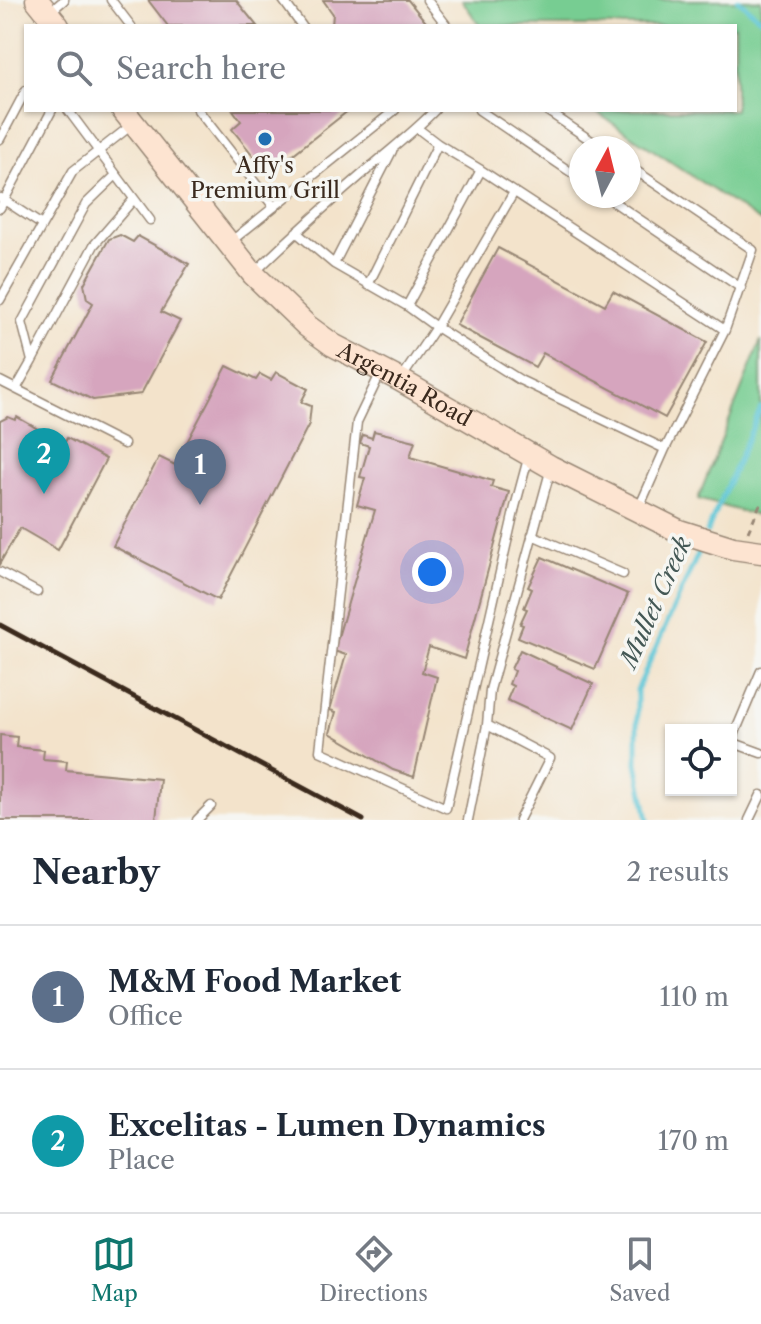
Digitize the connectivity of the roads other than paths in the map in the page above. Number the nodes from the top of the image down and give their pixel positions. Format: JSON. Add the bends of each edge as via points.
{"nodes":[{"id":1,"x":111,"y":0,"type":"edge"},
{"id":2,"x":283,"y":0,"type":"edge"},
{"id":3,"x":427,"y":0,"type":"edge"},
{"id":4,"x":129,"y":24,"type":"edge"},
{"id":5,"x":301,"y":24,"type":"edge"},
{"id":6,"x":445,"y":24,"type":"edge"},
{"id":7,"x":24,"y":94,"type":"edge"},
{"id":8,"x":51,"y":112,"type":"edge"},
{"id":9,"x":69,"y":112,"type":"edge"},
{"id":10,"x":200,"y":112,"type":"edge"},
{"id":11,"x":393,"y":112,"type":"edge"},
{"id":12,"x":433,"y":112,"type":"edge"},
{"id":13,"x":482,"y":112,"type":"edge"},
{"id":14,"x":549,"y":112,"type":"edge"},
{"id":15,"x":129,"y":117,"type":"edge"},
{"id":16,"x":417,"y":128,"type":"junction"},
{"id":17,"x":584,"y":136,"type":"edge"},
{"id":18,"x":0,"y":139,"type":"edge"},
{"id":19,"x":438,"y":144,"type":"junction"},
{"id":20,"x":396,"y":145,"type":"junction"},
{"id":21,"x":98,"y":151,"type":"junction"},
{"id":22,"x":481,"y":170,"type":"junction"},
{"id":23,"x":569,"y":171,"type":"edge"},
{"id":24,"x":641,"y":174,"type":"edge"},
{"id":25,"x":116,"y":175,"type":"junction"},
{"id":26,"x":514,"y":192,"type":"junction"},
{"id":27,"x":134,"y":199,"type":"junction"},
{"id":28,"x":1,"y":202,"type":"edge"},
{"id":29,"x":274,"y":207,"type":"junction"},
{"id":30,"x":623,"y":208,"type":"edge"},
{"id":31,"x":150,"y":220,"type":"dead end"},
{"id":32,"x":42,"y":225,"type":"junction"},
{"id":33,"x":296,"y":232,"type":"junction"},
{"id":34,"x":229,"y":244,"type":"junction"},
{"id":35,"x":334,"y":264,"type":"junction"},
{"id":36,"x":253,"y":274,"type":"junction"},
{"id":37,"x":368,"y":285,"type":"junction"},
{"id":38,"x":741,"y":288,"type":"junction"},
{"id":39,"x":0,"y":300,"type":"edge"},
{"id":40,"x":407,"y":306,"type":"junction"},
{"id":41,"x":436,"y":327,"type":"junction"},
{"id":42,"x":725,"y":330,"type":"junction"},
{"id":43,"x":32,"y":361,"type":"junction"},
{"id":44,"x":391,"y":376,"type":"junction"},
{"id":45,"x":0,"y":382,"type":"edge"},
{"id":46,"x":16,"y":389,"type":"junction"},
{"id":47,"x":124,"y":444,"type":"dead end"},
{"id":48,"x":665,"y":449,"type":"junction"},
{"id":49,"x":529,"y":454,"type":"junction"},
{"id":50,"x":551,"y":467,"type":"junction"},
{"id":51,"x":638,"y":511,"type":"junction"},
{"id":52,"x":532,"y":535,"type":"junction"},
{"id":53,"x":745,"y":549,"type":"edge"},
{"id":54,"x":0,"y":572,"type":"edge"},
{"id":55,"x":623,"y":574,"type":"dead end"},
{"id":56,"x":37,"y":592,"type":"dead end"},
{"id":57,"x":761,"y":671,"type":"edge"},
{"id":58,"x":487,"y":725,"type":"junction"},
{"id":59,"x":761,"y":753,"type":"edge"},
{"id":60,"x":761,"y":795,"type":"edge"},
{"id":61,"x":211,"y":806,"type":"dead end"},
{"id":62,"x":197,"y":820,"type":"edge"},
{"id":63,"x":468,"y":820,"type":"edge"},
{"id":64,"x":519,"y":820,"type":"edge"},
{"id":65,"x":749,"y":820,"type":"edge"}],
"edges":[{"from":1,"to":4,"type":"lane"},
{"from":2,"to":5,"type":"lane"},
{"from":3,"to":6,"type":"lane"},
{"from":7,"to":18,"type":"lane"},
{"from":8,"to":28,"type":"lane"},
{"from":9,"to":21,"type":"lane"},
{"from":10,"to":29,"type":"lane"},
{"from":11,"to":29,"type":"lane"},
{"from":12,"to":16,"type":"lane"},
{"from":13,"to":23,"type":"lane"},
{"from":14,"to":17,"type":"lane"},
{"from":15,"to":21,"type":"lane"},
{"from":15,"to":34,"type":"street","name":"Argentia Road"},
{"from":16,"to":19,"type":"lane"},
{"from":16,"to":20,"type":"lane"},
{"from":19,"to":22,"type":"lane"},
{"from":19,"to":37,"type":"lane"},
{"from":20,"to":33,"type":"lane"},
{"from":20,"to":35,"type":"lane"},
{"from":21,"to":25,"type":"lane"},
{"from":21,"to":32,"type":"lane","via":[[73,171]]},
{"from":22,"to":26,"type":"lane"},
{"from":22,"to":40,"type":"lane"},
{"from":24,"to":38,"type":"lane","via":[[753,250]]},
{"from":25,"to":27,"type":"lane"},
{"from":25,"to":43,"type":"lane","via":[[86,204],[22,322]]},
{"from":26,"to":41,"type":"lane"},
{"from":26,"to":42,"type":"lane"},
{"from":27,"to":31,"type":"lane"},
{"from":27,"to":43,"type":"lane","via":[[94,245]]},
{"from":28,"to":32,"type":"lane"},
{"from":29,"to":34,"type":"lane"},
{"from":30,"to":38,"type":"lane"},
{"from":32,"to":39,"type":"lane"},
{"from":33,"to":35,"type":"lane"},
{"from":33,"to":36,"type":"lane"},
{"from":34,"to":36,"type":"street","name":"Argentia Road"},
{"from":35,"to":37,"type":"lane"},
{"from":36,"to":44,"type":"street","name":"Argentia Road","via":[[315,332]]},
{"from":37,"to":40,"type":"lane"},
{"from":38,"to":42,"type":"lane"},
{"from":40,"to":41,"type":"lane"},
{"from":41,"to":44,"type":"lane"},
{"from":41,"to":48,"type":"lane","via":[[520,380]]},
{"from":42,"to":48,"type":"lane"},
{"from":43,"to":46,"type":"lane"},
{"from":44,"to":49,"type":"street","name":"Argentia Road"},
{"from":44,"to":49,"type":"lane","via":[[357,422],[320,751],[446,808]]},
{"from":45,"to":46,"type":"lane"},
{"from":46,"to":47,"type":"lane"},
{"from":48,"to":51,"type":"lane"},
{"from":49,"to":50,"type":"street","name":"Argentia Road"},
{"from":50,"to":51,"type":"street","name":"Argentia Road"},
{"from":50,"to":52,"type":"lane"},
{"from":51,"to":53,"type":"street","name":"Argentia Road","via":[[679,531]]},
{"from":52,"to":55,"type":"lane"},
{"from":52,"to":58,"type":"lane","via":[[490,690]]},
{"from":54,"to":56,"type":"lane"},
{"from":57,"to":59,"type":"lane","via":[[731,742]]},
{"from":58,"to":63,"type":"lane"},
{"from":58,"to":64,"type":"lane","via":[[550,758]]},
{"from":60,"to":65,"type":"lane"},
{"from":61,"to":62,"type":"lane"}]}
